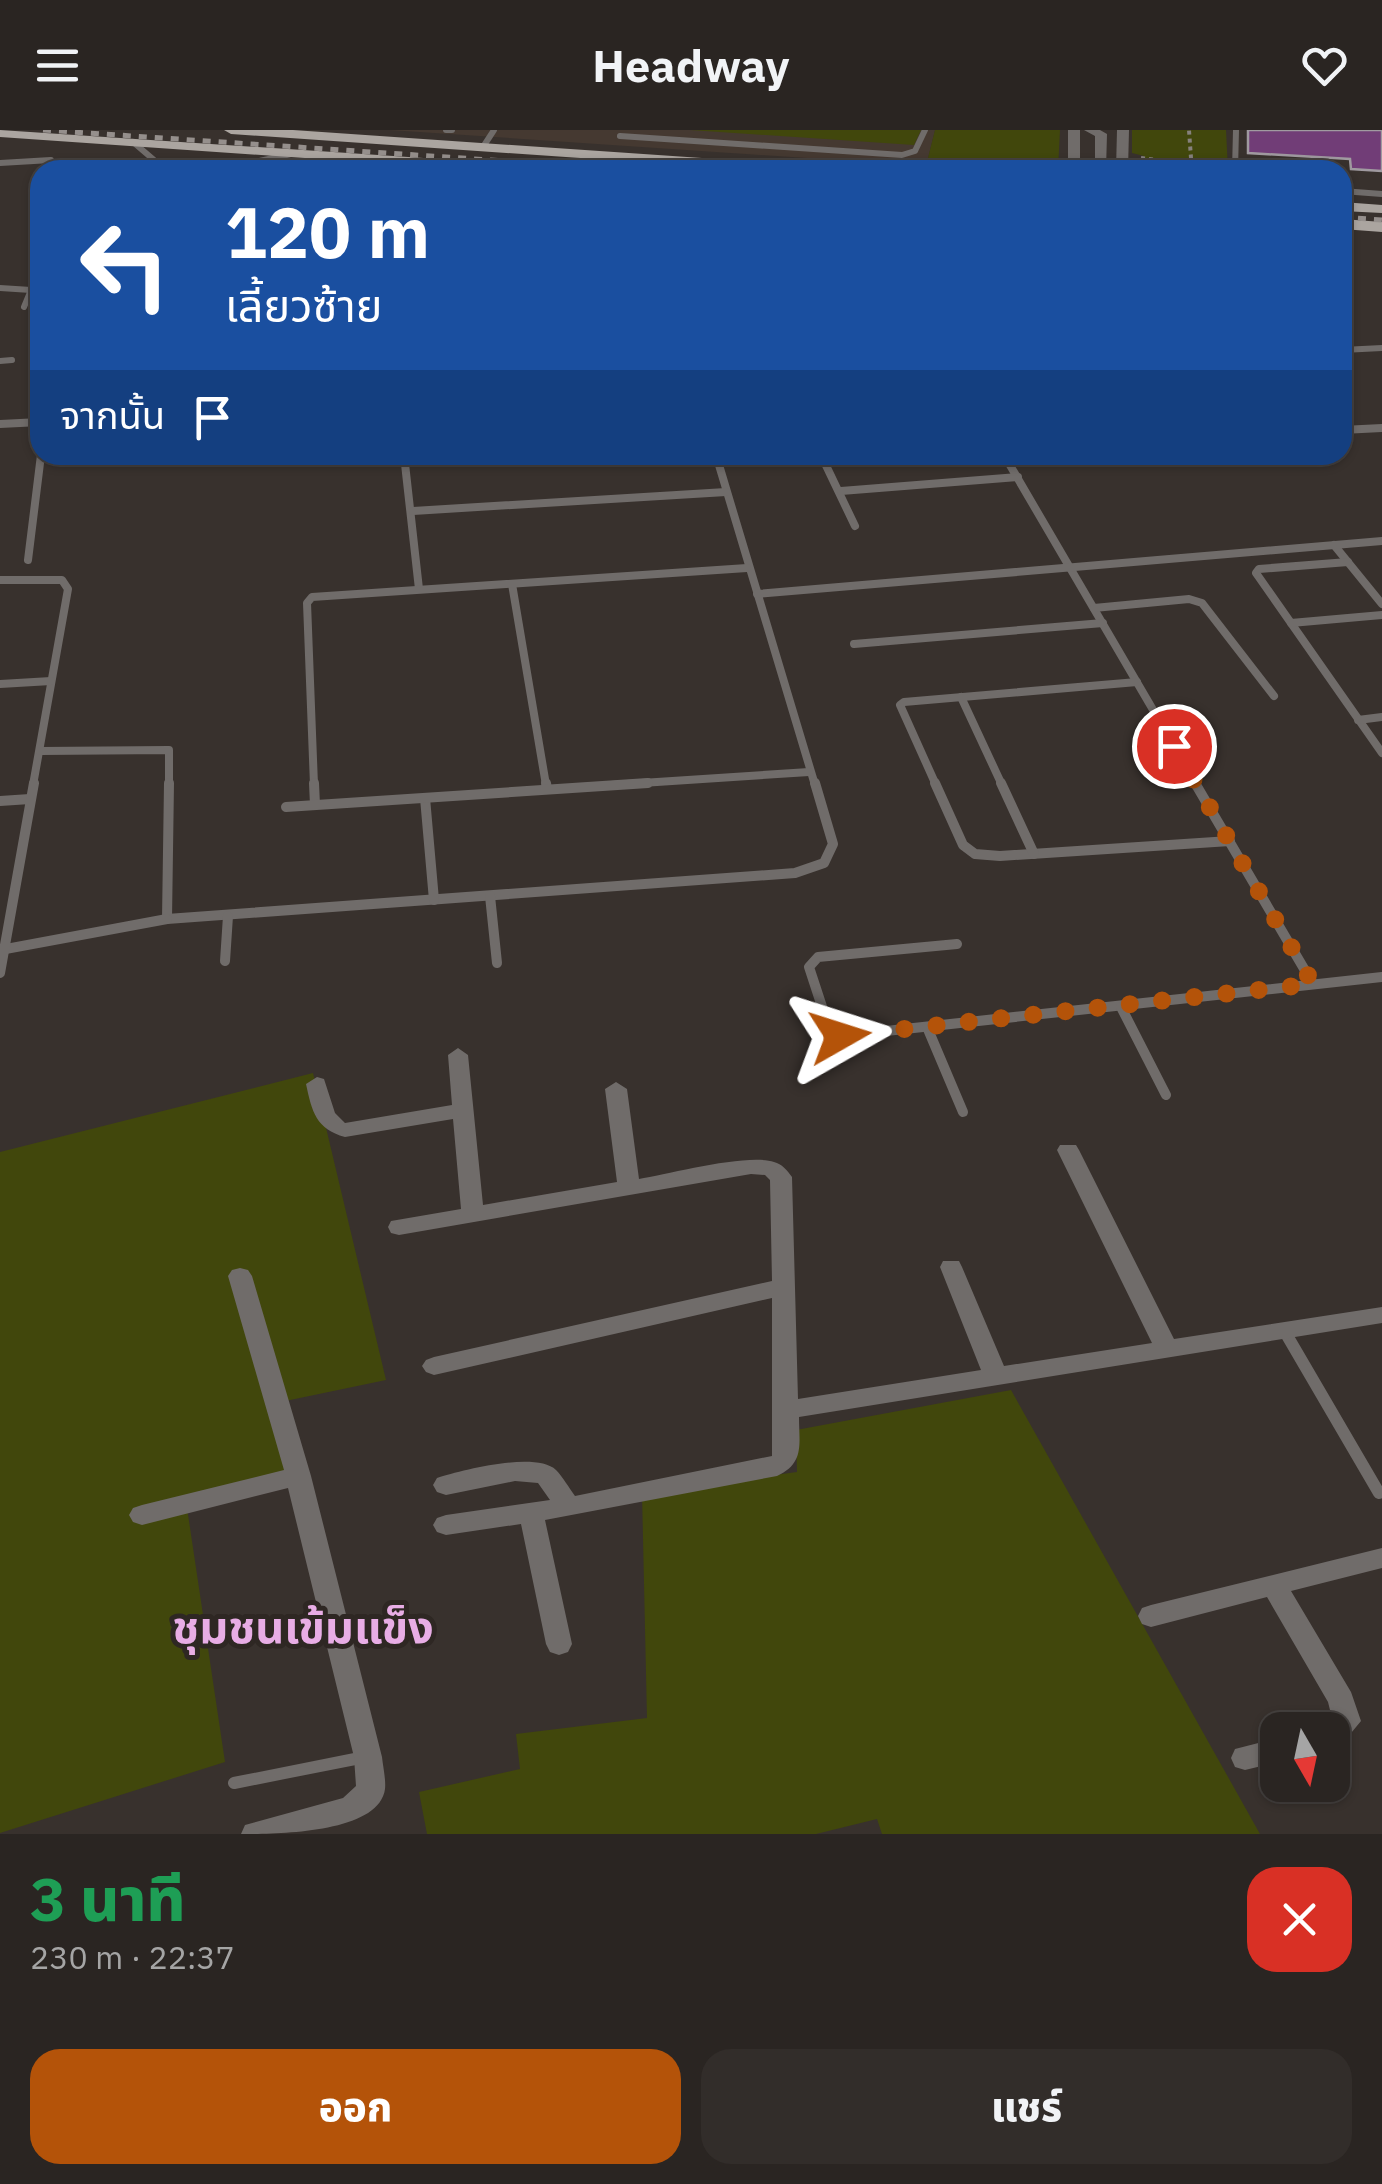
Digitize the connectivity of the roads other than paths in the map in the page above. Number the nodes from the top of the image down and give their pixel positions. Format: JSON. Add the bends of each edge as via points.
{"nodes":[{"id":1,"x":230,"y":130,"type":"edge"},
{"id":2,"x":494,"y":130,"type":"edge"},
{"id":3,"x":926,"y":130,"type":"edge"},
{"id":4,"x":1074,"y":130,"type":"edge"},
{"id":5,"x":1090,"y":130,"type":"edge"},
{"id":6,"x":1123,"y":130,"type":"edge"},
{"id":7,"x":1236,"y":130,"type":"edge"},
{"id":8,"x":296,"y":132,"type":"edge"},
{"id":9,"x":621,"y":133,"type":"edge"},
{"id":10,"x":0,"y":134,"type":"edge"},
{"id":11,"x":323,"y":137,"type":"junction"},
{"id":12,"x":132,"y":142,"type":"junction"},
{"id":13,"x":419,"y":143,"type":"junction"},
{"id":14,"x":483,"y":148,"type":"junction"},
{"id":15,"x":305,"y":154,"type":"junction"},
{"id":16,"x":609,"y":156,"type":"junction"},
{"id":17,"x":154,"y":160,"type":"edge"},
{"id":18,"x":268,"y":160,"type":"edge"},
{"id":19,"x":358,"y":160,"type":"edge"},
{"id":20,"x":383,"y":160,"type":"edge"},
{"id":21,"x":684,"y":160,"type":"edge"},
{"id":22,"x":1068,"y":160,"type":"edge"},
{"id":23,"x":1100,"y":160,"type":"edge"},
{"id":24,"x":1122,"y":160,"type":"edge"},
{"id":25,"x":1235,"y":160,"type":"edge"},
{"id":26,"x":30,"y":161,"type":"edge"},
{"id":27,"x":0,"y":163,"type":"edge"},
{"id":28,"x":1352,"y":194,"type":"edge"},
{"id":29,"x":1377,"y":201,"type":"edge"},
{"id":30,"x":1352,"y":205,"type":"edge"},
{"id":31,"x":1352,"y":225,"type":"edge"},
{"id":32,"x":1382,"y":227,"type":"edge"},
{"id":33,"x":0,"y":288,"type":"edge"},
{"id":34,"x":30,"y":290,"type":"edge"},
{"id":35,"x":30,"y":292,"type":"edge"},
{"id":36,"x":24,"y":307,"type":"dead end"},
{"id":37,"x":1382,"y":348,"type":"edge"},
{"id":38,"x":1352,"y":350,"type":"edge"},
{"id":39,"x":0,"y":360,"type":"edge"},
{"id":40,"x":12,"y":360,"type":"dead end"},
{"id":41,"x":30,"y":422,"type":"edge"},
{"id":42,"x":0,"y":424,"type":"edge"},
{"id":43,"x":1382,"y":428,"type":"edge"},
{"id":44,"x":1352,"y":430,"type":"edge"},
{"id":45,"x":41,"y":465,"type":"edge"},
{"id":46,"x":406,"y":465,"type":"edge"},
{"id":47,"x":719,"y":465,"type":"edge"},
{"id":48,"x":827,"y":465,"type":"edge"},
{"id":49,"x":1010,"y":465,"type":"edge"},
{"id":50,"x":1018,"y":478,"type":"junction"},
{"id":51,"x":841,"y":491,"type":"junction"},
{"id":52,"x":726,"y":492,"type":"junction"},
{"id":53,"x":413,"y":511,"type":"junction"},
{"id":54,"x":855,"y":526,"type":"dead end"},
{"id":55,"x":1381,"y":542,"type":"edge"},
{"id":56,"x":1334,"y":545,"type":"junction"},
{"id":57,"x":28,"y":560,"type":"dead end"},
{"id":58,"x":1348,"y":562,"type":"junction"},
{"id":59,"x":1069,"y":566,"type":"junction"},
{"id":60,"x":747,"y":568,"type":"junction"},
{"id":61,"x":0,"y":580,"type":"edge"},
{"id":62,"x":512,"y":584,"type":"junction"},
{"id":63,"x":420,"y":589,"type":"junction"},
{"id":64,"x":758,"y":594,"type":"junction"},
{"id":65,"x":1382,"y":604,"type":"edge"},
{"id":66,"x":1094,"y":608,"type":"junction"},
{"id":67,"x":1382,"y":614,"type":"edge"},
{"id":68,"x":1102,"y":623,"type":"junction"},
{"id":69,"x":1291,"y":623,"type":"junction"},
{"id":70,"x":854,"y":644,"type":"dead end"},
{"id":71,"x":52,"y":681,"type":"junction"},
{"id":72,"x":1137,"y":682,"type":"junction"},
{"id":73,"x":0,"y":684,"type":"edge"},
{"id":74,"x":1274,"y":696,"type":"dead end"},
{"id":75,"x":961,"y":697,"type":"junction"},
{"id":76,"x":1382,"y":717,"type":"edge"},
{"id":77,"x":1358,"y":720,"type":"junction"},
{"id":78,"x":40,"y":750,"type":"junction"},
{"id":79,"x":1382,"y":753,"type":"edge"},
{"id":80,"x":809,"y":772,"type":"junction"},
{"id":81,"x":547,"y":789,"type":"junction"},
{"id":82,"x":425,"y":798,"type":"junction"},
{"id":83,"x":30,"y":799,"type":"junction"},
{"id":84,"x":0,"y":801,"type":"edge"},
{"id":85,"x":315,"y":805,"type":"junction"},
{"id":86,"x":286,"y":807,"type":"dead end"},
{"id":87,"x":1230,"y":841,"type":"junction"},
{"id":88,"x":1034,"y":854,"type":"junction"},
{"id":89,"x":490,"y":896,"type":"junction"},
{"id":90,"x":434,"y":900,"type":"junction"},
{"id":91,"x":228,"y":916,"type":"junction"},
{"id":92,"x":166,"y":920,"type":"junction"},
{"id":93,"x":957,"y":944,"type":"dead end"},
{"id":94,"x":2,"y":950,"type":"edge"},
{"id":95,"x":225,"y":961,"type":"dead end"},
{"id":96,"x":497,"y":963,"type":"dead end"},
{"id":97,"x":0,"y":973,"type":"edge"},
{"id":98,"x":1382,"y":978,"type":"edge"},
{"id":99,"x":1313,"y":984,"type":"junction"},
{"id":100,"x":1121,"y":1007,"type":"junction"},
{"id":101,"x":928,"y":1027,"type":"junction"},
{"id":102,"x":458,"y":1055,"type":"dead end"},
{"id":103,"x":317,"y":1084,"type":"dead end"},
{"id":104,"x":616,"y":1089,"type":"dead end"},
{"id":105,"x":1166,"y":1096,"type":"dead end"},
{"id":106,"x":460,"y":1110,"type":"junction"},
{"id":107,"x":963,"y":1112,"type":"dead end"},
{"id":108,"x":1068,"y":1150,"type":"dead end"},
{"id":109,"x":629,"y":1188,"type":"junction"},
{"id":110,"x":473,"y":1214,"type":"junction"},
{"id":111,"x":399,"y":1227,"type":"dead end"},
{"id":112,"x":951,"y":1266,"type":"dead end"},
{"id":113,"x":240,"y":1276,"type":"dead end"},
{"id":114,"x":782,"y":1287,"type":"junction"},
{"id":115,"x":1382,"y":1314,"type":"edge"},
{"id":116,"x":1285,"y":1332,"type":"junction"},
{"id":117,"x":1166,"y":1347,"type":"junction"},
{"id":118,"x":434,"y":1366,"type":"dead end"},
{"id":119,"x":996,"y":1376,"type":"junction"},
{"id":120,"x":784,"y":1410,"type":"junction"},
{"id":121,"x":298,"y":1476,"type":"junction"},
{"id":122,"x":446,"y":1485,"type":"dead end"},
{"id":123,"x":1379,"y":1494,"type":"dead end"},
{"id":124,"x":569,"y":1507,"type":"junction"},
{"id":125,"x":531,"y":1513,"type":"junction"},
{"id":126,"x":142,"y":1515,"type":"dead end"},
{"id":127,"x":446,"y":1525,"type":"dead end"},
{"id":128,"x":1382,"y":1558,"type":"edge"},
{"id":129,"x":1274,"y":1586,"type":"junction"},
{"id":130,"x":1151,"y":1616,"type":"dead end"},
{"id":131,"x":559,"y":1644,"type":"dead end"},
{"id":132,"x":1345,"y":1712,"type":"edge"},
{"id":133,"x":1260,"y":1754,"type":"edge"},
{"id":134,"x":368,"y":1757,"type":"junction"},
{"id":135,"x":1245,"y":1758,"type":"dead end"},
{"id":136,"x":234,"y":1784,"type":"dead end"},
{"id":137,"x":255,"y":1834,"type":"edge"}],
"edges":[{"from":1,"to":8,"type":"main road"},
{"from":2,"to":14,"type":"lane"},
{"from":3,"to":9,"type":"lane","via":[[915,150],[902,154]]},
{"from":4,"to":22,"type":"street"},
{"from":5,"to":23,"type":"street","via":[[1101,134]]},
{"from":6,"to":24,"type":"street"},
{"from":7,"to":25,"type":"lane"},
{"from":8,"to":11,"type":"main road"},
{"from":9,"to":16,"type":"lane"},
{"from":10,"to":12,"type":"main road"},
{"from":11,"to":13,"type":"main road"},
{"from":11,"to":15,"type":"main road","via":[[337,145]]},
{"from":12,"to":15,"type":"main road"},
{"from":12,"to":17,"type":"lane"},
{"from":13,"to":14,"type":"main road"},
{"from":13,"to":20,"type":"main road","via":[[383,149]]},
{"from":14,"to":16,"type":"main road"},
{"from":15,"to":18,"type":"lane"},
{"from":15,"to":19,"type":"main road"},
{"from":16,"to":21,"type":"main road"},
{"from":26,"to":27,"type":"lane"},
{"from":28,"to":29,"type":"lane"},
{"from":29,"to":30,"type":"main road"},
{"from":31,"to":32,"type":"main road"},
{"from":33,"to":34,"type":"lane"},
{"from":35,"to":36,"type":"lane"},
{"from":37,"to":38,"type":"lane"},
{"from":39,"to":40,"type":"lane"},
{"from":41,"to":42,"type":"lane"},
{"from":43,"to":44,"type":"lane"},
{"from":45,"to":57,"type":"lane"},
{"from":46,"to":53,"type":"lane"},
{"from":47,"to":52,"type":"lane"},
{"from":48,"to":51,"type":"lane"},
{"from":49,"to":50,"type":"lane"},
{"from":50,"to":51,"type":"lane"},
{"from":50,"to":59,"type":"lane"},
{"from":51,"to":54,"type":"lane"},
{"from":52,"to":53,"type":"lane"},
{"from":52,"to":60,"type":"lane"},
{"from":53,"to":63,"type":"lane"},
{"from":55,"to":56,"type":"lane"},
{"from":56,"to":58,"type":"lane"},
{"from":56,"to":59,"type":"lane"},
{"from":58,"to":65,"type":"lane"},
{"from":58,"to":69,"type":"lane","via":[[1259,568],[1256,573]]},
{"from":59,"to":64,"type":"lane"},
{"from":59,"to":66,"type":"lane"},
{"from":60,"to":62,"type":"lane"},
{"from":60,"to":64,"type":"lane"},
{"from":61,"to":71,"type":"lane","via":[[47,577],[68,589]]},
{"from":62,"to":63,"type":"lane"},
{"from":62,"to":81,"type":"lane"},
{"from":63,"to":85,"type":"lane","via":[[321,594],[307,603]]},
{"from":64,"to":80,"type":"lane"},
{"from":66,"to":68,"type":"lane"},
{"from":66,"to":74,"type":"lane","via":[[1189,599],[1202,604]]},
{"from":67,"to":69,"type":"lane"},
{"from":68,"to":70,"type":"lane"},
{"from":68,"to":72,"type":"lane"},
{"from":69,"to":77,"type":"lane"},
{"from":71,"to":73,"type":"lane"},
{"from":71,"to":78,"type":"lane"},
{"from":72,"to":75,"type":"lane"},
{"from":72,"to":87,"type":"lane"},
{"from":75,"to":88,"type":"lane"},
{"from":75,"to":88,"type":"lane","via":[[900,706],[963,845],[975,854]]},
{"from":76,"to":77,"type":"lane"},
{"from":77,"to":79,"type":"lane"},
{"from":78,"to":83,"type":"lane"},
{"from":78,"to":92,"type":"lane","via":[[169,750]]},
{"from":80,"to":81,"type":"lane"},
{"from":80,"to":89,"type":"lane","via":[[833,844],[824,863],[796,873]]},
{"from":81,"to":82,"type":"lane"},
{"from":82,"to":85,"type":"lane"},
{"from":82,"to":90,"type":"lane"},
{"from":83,"to":84,"type":"lane"},
{"from":83,"to":94,"type":"lane"},
{"from":85,"to":86,"type":"lane"},
{"from":87,"to":88,"type":"lane"},
{"from":87,"to":99,"type":"lane"},
{"from":89,"to":90,"type":"lane"},
{"from":89,"to":96,"type":"lane"},
{"from":90,"to":91,"type":"lane"},
{"from":91,"to":92,"type":"lane"},
{"from":91,"to":95,"type":"lane"},
{"from":92,"to":94,"type":"lane"},
{"from":93,"to":101,"type":"lane","via":[[818,956],[809,967],[828,1028],[840,1036]]},
{"from":94,"to":97,"type":"lane"},
{"from":98,"to":99,"type":"lane"},
{"from":99,"to":100,"type":"lane"},
{"from":100,"to":101,"type":"lane"},
{"from":100,"to":105,"type":"lane"},
{"from":101,"to":107,"type":"lane"},
{"from":102,"to":106,"type":"street"},
{"from":103,"to":106,"type":"street","via":[[332,1128]]},
{"from":104,"to":109,"type":"street"},
{"from":106,"to":110,"type":"street"},
{"from":108,"to":117,"type":"street"},
{"from":109,"to":110,"type":"street"},
{"from":109,"to":114,"type":"street","via":[[770,1168],[781,1178]]},
{"from":110,"to":111,"type":"street"},
{"from":112,"to":119,"type":"street"},
{"from":113,"to":121,"type":"street"},
{"from":114,"to":118,"type":"street"},
{"from":114,"to":120,"type":"street"},
{"from":115,"to":116,"type":"street"},
{"from":116,"to":117,"type":"street"},
{"from":116,"to":123,"type":"lane"},
{"from":117,"to":119,"type":"street"},
{"from":119,"to":120,"type":"street"},
{"from":120,"to":124,"type":"street","via":[[783,1462]]},
{"from":121,"to":126,"type":"street"},
{"from":121,"to":134,"type":"street"},
{"from":122,"to":124,"type":"street","via":[[514,1471],[545,1474]]},
{"from":124,"to":125,"type":"street"},
{"from":125,"to":127,"type":"street"},
{"from":125,"to":131,"type":"street"},
{"from":128,"to":129,"type":"street"},
{"from":129,"to":130,"type":"street"},
{"from":129,"to":132,"type":"street"},
{"from":133,"to":135,"type":"street"},
{"from":134,"to":136,"type":"lane"},
{"from":134,"to":137,"type":"street","via":[[371,1790],[352,1808]]}]}
